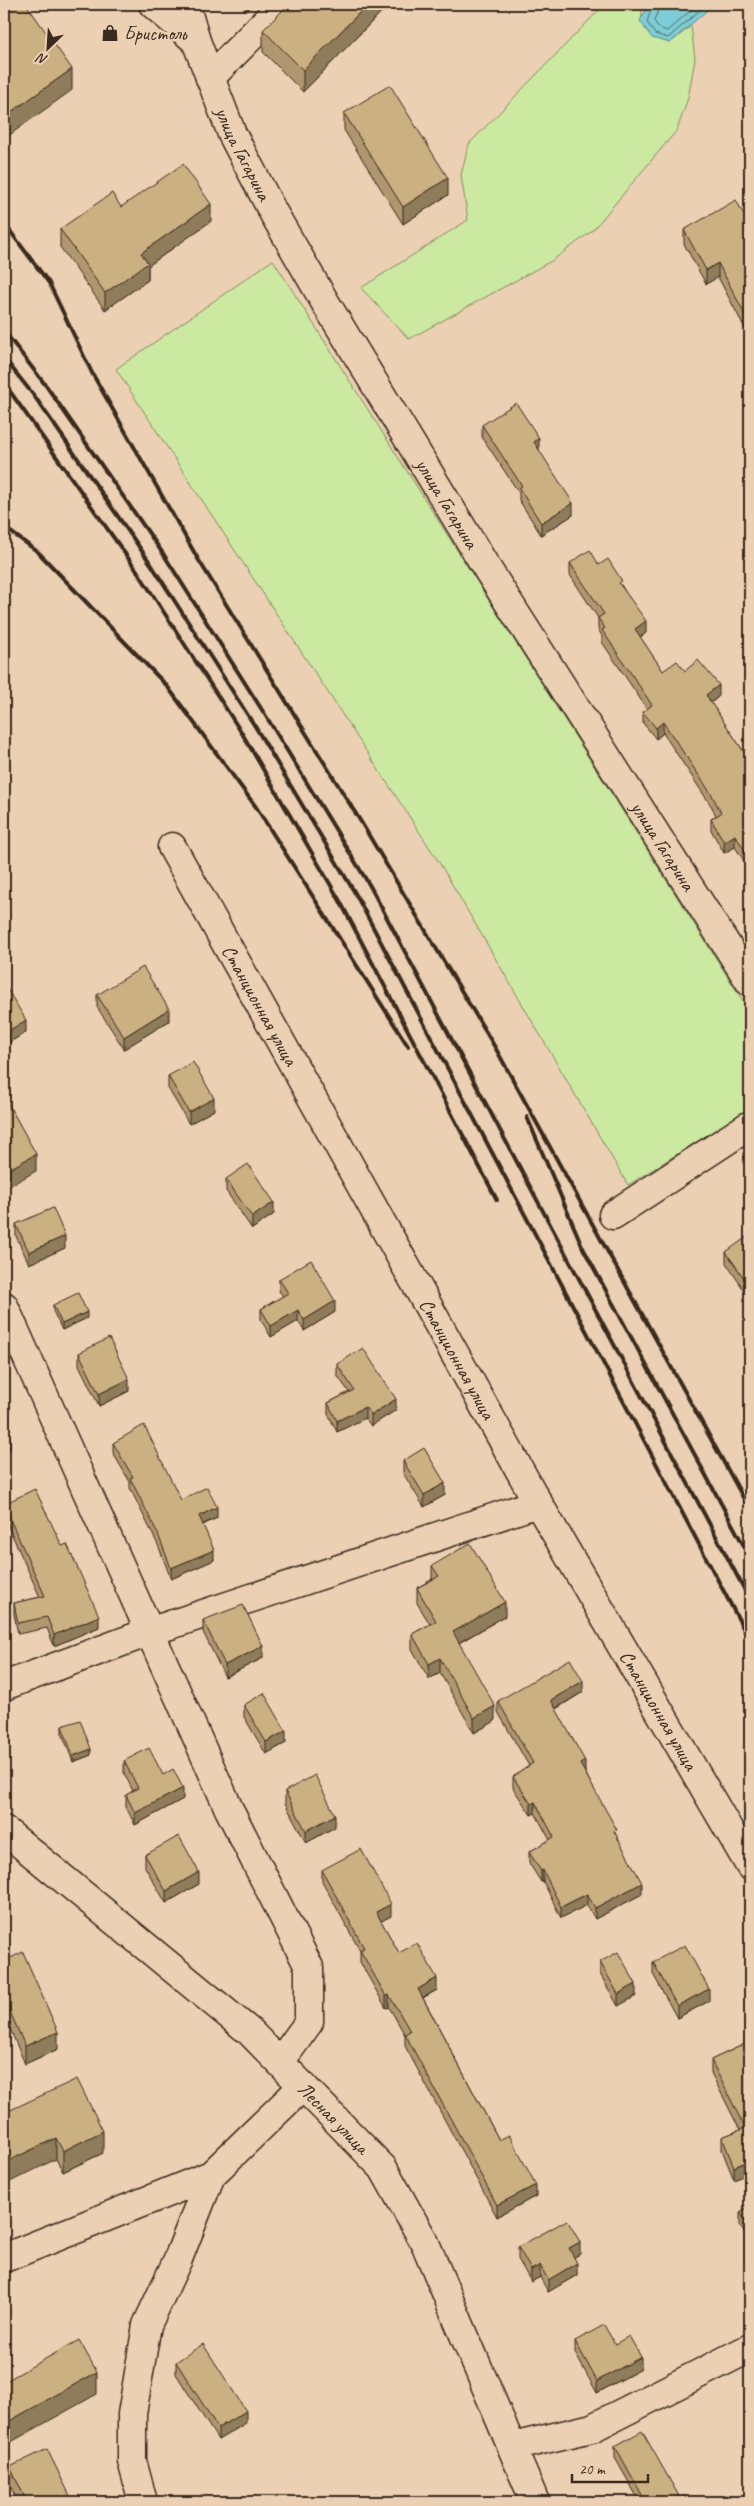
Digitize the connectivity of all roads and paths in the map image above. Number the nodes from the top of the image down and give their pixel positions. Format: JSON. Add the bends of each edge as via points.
{"nodes":[{"id":1,"x":153,"y":4,"type":"edge"},
{"id":2,"x":185,"y":4,"type":"edge"},
{"id":3,"x":282,"y":4,"type":"edge"},
{"id":4,"x":196,"y":41,"type":"junction"},
{"id":5,"x":210,"y":78,"type":"junction"},
{"id":6,"x":172,"y":847,"type":"dead end"},
{"id":7,"x":750,"y":982,"type":"edge"},
{"id":8,"x":750,"y":1125,"type":"edge"},
{"id":9,"x":613,"y":1215,"type":"dead end"},
{"id":10,"x":4,"y":1306,"type":"edge"},
{"id":11,"x":538,"y":1504,"type":"junction"},
{"id":12,"x":149,"y":1632,"type":"junction"},
{"id":13,"x":4,"y":1686,"type":"edge"},
{"id":14,"x":4,"y":1830,"type":"edge"},
{"id":15,"x":750,"y":1866,"type":"edge"},
{"id":16,"x":280,"y":2062,"type":"junction"},
{"id":17,"x":303,"y":2086,"type":"junction"},
{"id":18,"x":211,"y":2176,"type":"junction"},
{"id":19,"x":4,"y":2258,"type":"edge"},
{"id":20,"x":750,"y":2348,"type":"edge"},
{"id":21,"x":512,"y":2447,"type":"junction"},
{"id":22,"x":143,"y":2502,"type":"edge"},
{"id":23,"x":535,"y":2502,"type":"edge"}],
"edges":[{"from":1,"to":4,"type":"street"},
{"from":2,"to":4,"type":"street","name":"улица Гагарина"},
{"from":3,"to":5,"type":"street"},
{"from":4,"to":5,"type":"street","name":"улица Гагарина"},
{"from":5,"to":7,"type":"street","name":"улица Гагарина","via":[[232,134],[325,302],[486,567]]},
{"from":6,"to":11,"type":"street","name":"Станционная улица"},
{"from":8,"to":9,"type":"street"},
{"from":10,"to":12,"type":"street"},
{"from":11,"to":12,"type":"street"},
{"from":11,"to":15,"type":"street","name":"Станционная улица"},
{"from":12,"to":13,"type":"street"},
{"from":12,"to":16,"type":"street","via":[[229,1809],[309,1967],[309,2022]]},
{"from":14,"to":16,"type":"street","name":"Лесная улица","via":[[250,2032]]},
{"from":16,"to":17,"type":"street","name":"Лесная улица"},
{"from":17,"to":18,"type":"street"},
{"from":17,"to":21,"type":"street","name":"Лесная улица","via":[[383,2168],[425,2243]]},
{"from":18,"to":19,"type":"street"},
{"from":18,"to":22,"type":"street","via":[[147,2325],[132,2414],[132,2461]]},
{"from":20,"to":21,"type":"street","via":[[592,2428]]},
{"from":21,"to":23,"type":"street","name":"Лесная улица"}]}
